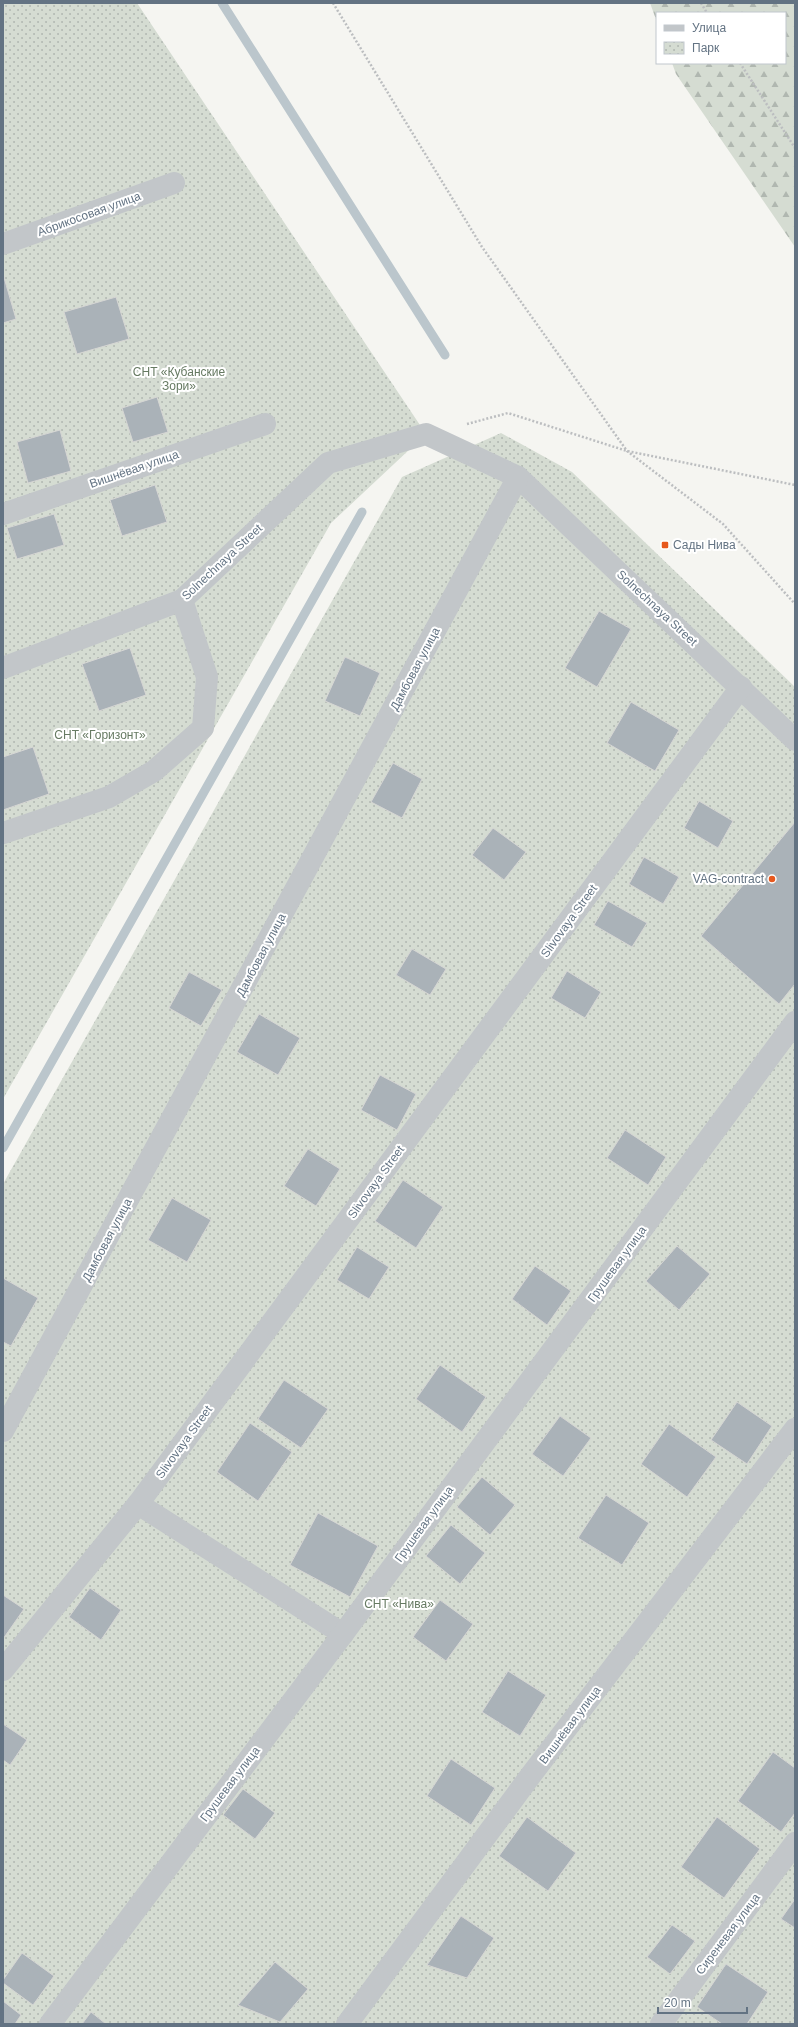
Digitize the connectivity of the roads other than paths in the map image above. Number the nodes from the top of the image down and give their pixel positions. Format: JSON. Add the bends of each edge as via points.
{"nodes":[{"id":1,"x":174,"y":184,"type":"dead end"},
{"id":2,"x":3,"y":244,"type":"edge"},
{"id":3,"x":265,"y":424,"type":"dead end"},
{"id":4,"x":518,"y":477,"type":"junction"},
{"id":5,"x":3,"y":514,"type":"edge"},
{"id":6,"x":182,"y":600,"type":"junction"},
{"id":7,"x":3,"y":668,"type":"edge"},
{"id":8,"x":741,"y":687,"type":"junction"},
{"id":9,"x":795,"y":740,"type":"edge"},
{"id":10,"x":3,"y":833,"type":"edge"},
{"id":11,"x":795,"y":1022,"type":"edge"},
{"id":12,"x":795,"y":1429,"type":"edge"},
{"id":13,"x":3,"y":1431,"type":"edge"},
{"id":14,"x":138,"y":1504,"type":"junction"},
{"id":15,"x":343,"y":1634,"type":"junction"},
{"id":16,"x":3,"y":1670,"type":"edge"},
{"id":17,"x":795,"y":1843,"type":"edge"},
{"id":18,"x":50,"y":2024,"type":"edge"},
{"id":19,"x":347,"y":2024,"type":"edge"},
{"id":20,"x":661,"y":2024,"type":"edge"}],
"edges":[{"from":1,"to":2,"type":"street","name":"Абрикосовая улица"},
{"from":3,"to":5,"type":"street","name":"Вишнёвая улица"},
{"from":4,"to":6,"type":"street","name":"Solnechnaya Street","via":[[426,434],[328,463]]},
{"from":4,"to":8,"type":"street","name":"Solnechnaya Street"},
{"from":4,"to":13,"type":"street","name":"Дамбовая улица"},
{"from":6,"to":7,"type":"street","name":"Solnechnaya Street"},
{"from":6,"to":10,"type":"street","via":[[207,677],[203,728],[154,771],[109,797]]},
{"from":8,"to":9,"type":"street","name":"Solnechnaya Street"},
{"from":8,"to":14,"type":"street","name":"Slivovaya Street"},
{"from":11,"to":15,"type":"street","name":"Грушевая улица"},
{"from":12,"to":19,"type":"street","name":"Вишнёвая улица"},
{"from":14,"to":15,"type":"street"},
{"from":14,"to":16,"type":"street","name":"Slivovaya Street"},
{"from":15,"to":18,"type":"street","name":"Грушевая улица"},
{"from":17,"to":20,"type":"street","name":"Сиреневая улица"}]}
